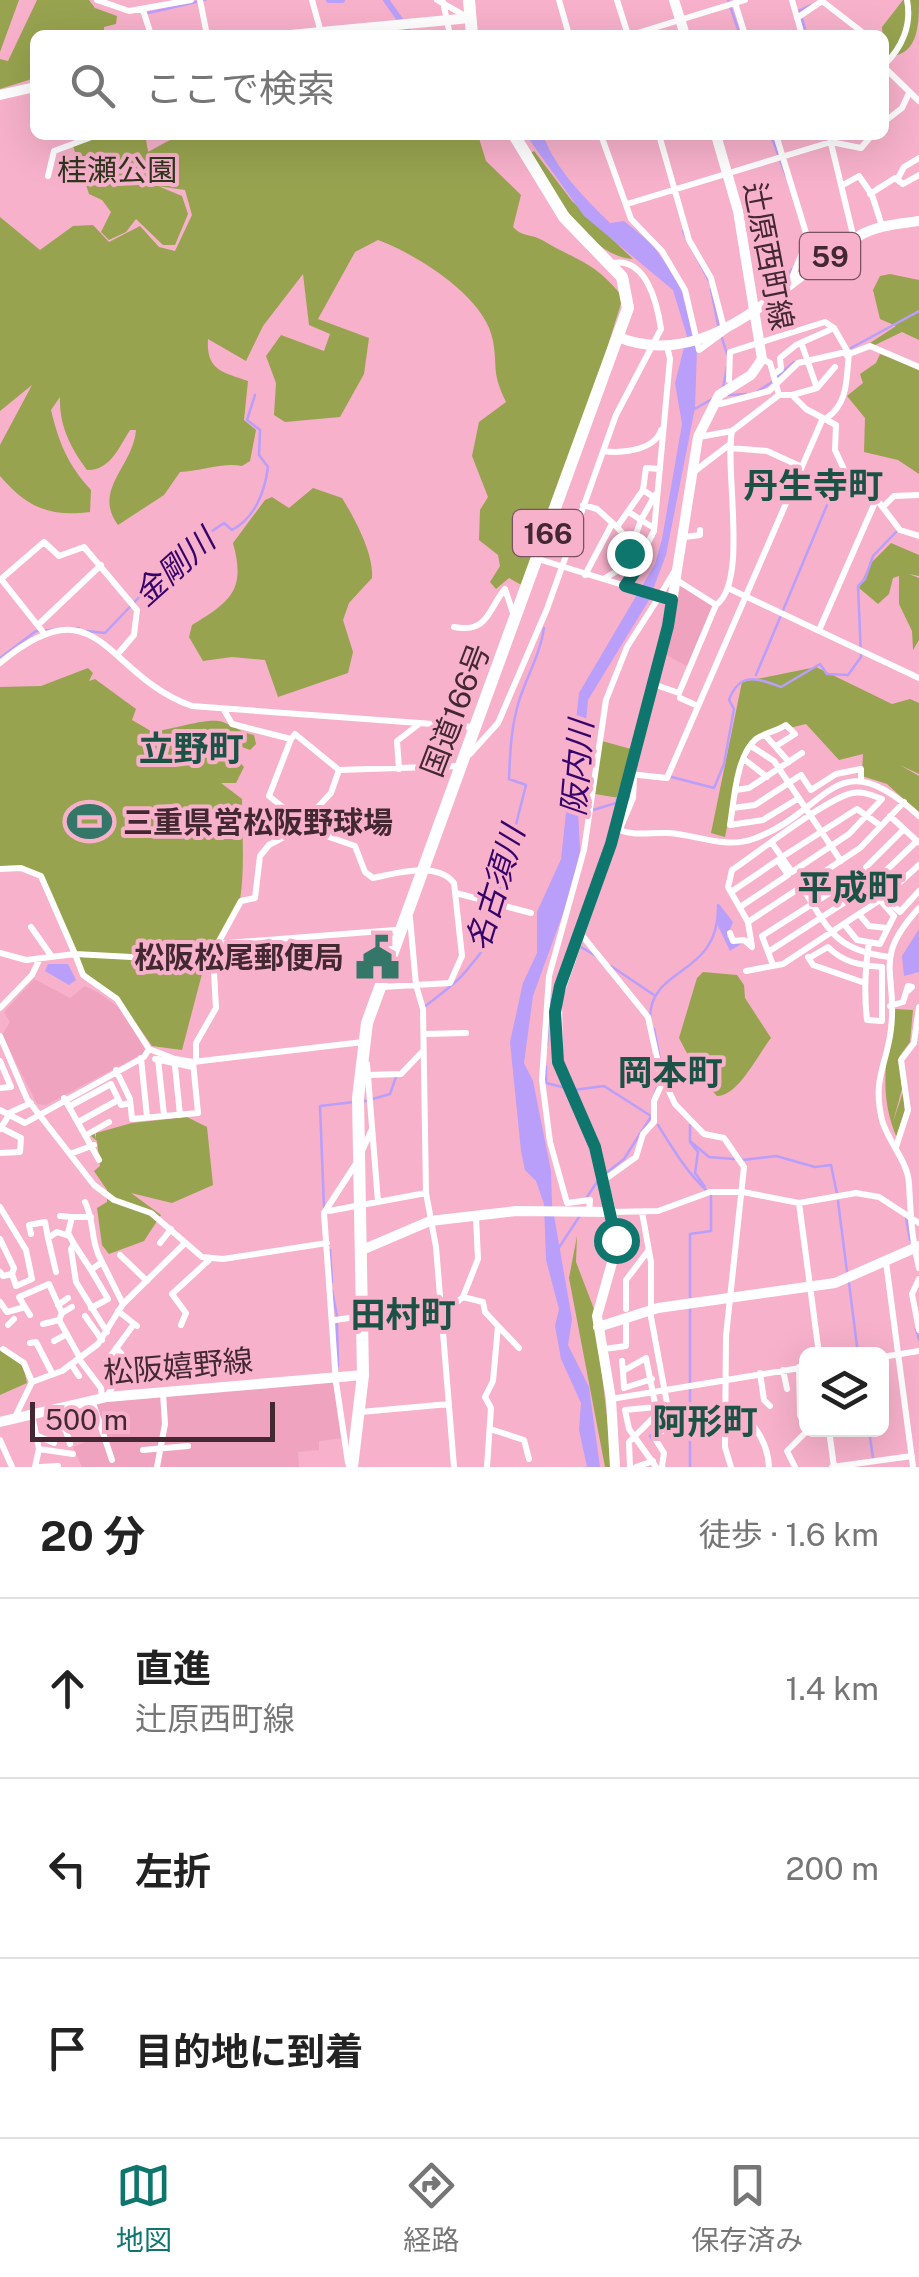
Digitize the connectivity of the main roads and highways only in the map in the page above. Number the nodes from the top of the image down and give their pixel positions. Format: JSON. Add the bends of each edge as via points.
{"nodes":[{"id":1,"x":468,"y":0,"type":"edge"},
{"id":2,"x":674,"y":0,"type":"edge"},
{"id":3,"x":470,"y":18,"type":"junction"},
{"id":4,"x":315,"y":30,"type":"edge"},
{"id":5,"x":471,"y":30,"type":"edge"},
{"id":6,"x":683,"y":30,"type":"edge"},
{"id":7,"x":30,"y":88,"type":"edge"},
{"id":8,"x":0,"y":96,"type":"edge"},
{"id":9,"x":517,"y":140,"type":"edge"},
{"id":10,"x":717,"y":140,"type":"edge"},
{"id":11,"x":919,"y":221,"type":"edge"},
{"id":12,"x":752,"y":314,"type":"junction"},
{"id":13,"x":618,"y":337,"type":"junction"},
{"id":14,"x":612,"y":1212,"type":"junction"},
{"id":15,"x":917,"y":1247,"type":"edge"},
{"id":16,"x":362,"y":1250,"type":"junction"},
{"id":17,"x":598,"y":1327,"type":"junction"},
{"id":18,"x":364,"y":1375,"type":"junction"},
{"id":19,"x":0,"y":1422,"type":"edge"},
{"id":20,"x":351,"y":1467,"type":"edge"},
{"id":21,"x":615,"y":1467,"type":"edge"}],
"edges":[{"from":1,"to":3,"type":"highway"},
{"from":2,"to":6,"type":"main road"},
{"from":3,"to":4,"type":"main road"},
{"from":3,"to":5,"type":"highway"},
{"from":7,"to":8,"type":"main road"},
{"from":9,"to":13,"type":"highway","name":"国道166号","number":"166","via":[[564,216],[622,277],[629,300]]},
{"from":10,"to":12,"type":"main road","name":"辻原西町線","via":[[744,236]]},
{"from":11,"to":12,"type":"main road","number":"59","via":[[854,238]]},
{"from":12,"to":13,"type":"main road","number":"59","via":[[667,346]]},
{"from":12,"to":14,"type":"main road","name":"辻原西町線","via":[[762,358],[712,405],[701,437],[617,829],[555,1012],[556,1052],[591,1136]]},
{"from":13,"to":16,"type":"highway","name":"国道166号","number":"166","via":[[397,929],[363,1044]]},
{"from":14,"to":16,"type":"main road","via":[[588,1203],[430,1220]]},
{"from":14,"to":17,"type":"main road","name":"辻原西町線","via":[[616,1246]]},
{"from":15,"to":17,"type":"main road","via":[[847,1279],[651,1310]]},
{"from":16,"to":18,"type":"highway","name":"国道166号","number":"166"},
{"from":17,"to":21,"type":"main road","name":"辻原西町線"},
{"from":18,"to":19,"type":"main road","name":"松阪嬉野線","via":[[100,1398]]},
{"from":18,"to":20,"type":"highway","name":"国道166号","number":"166","via":[[350,1419]]}]}
